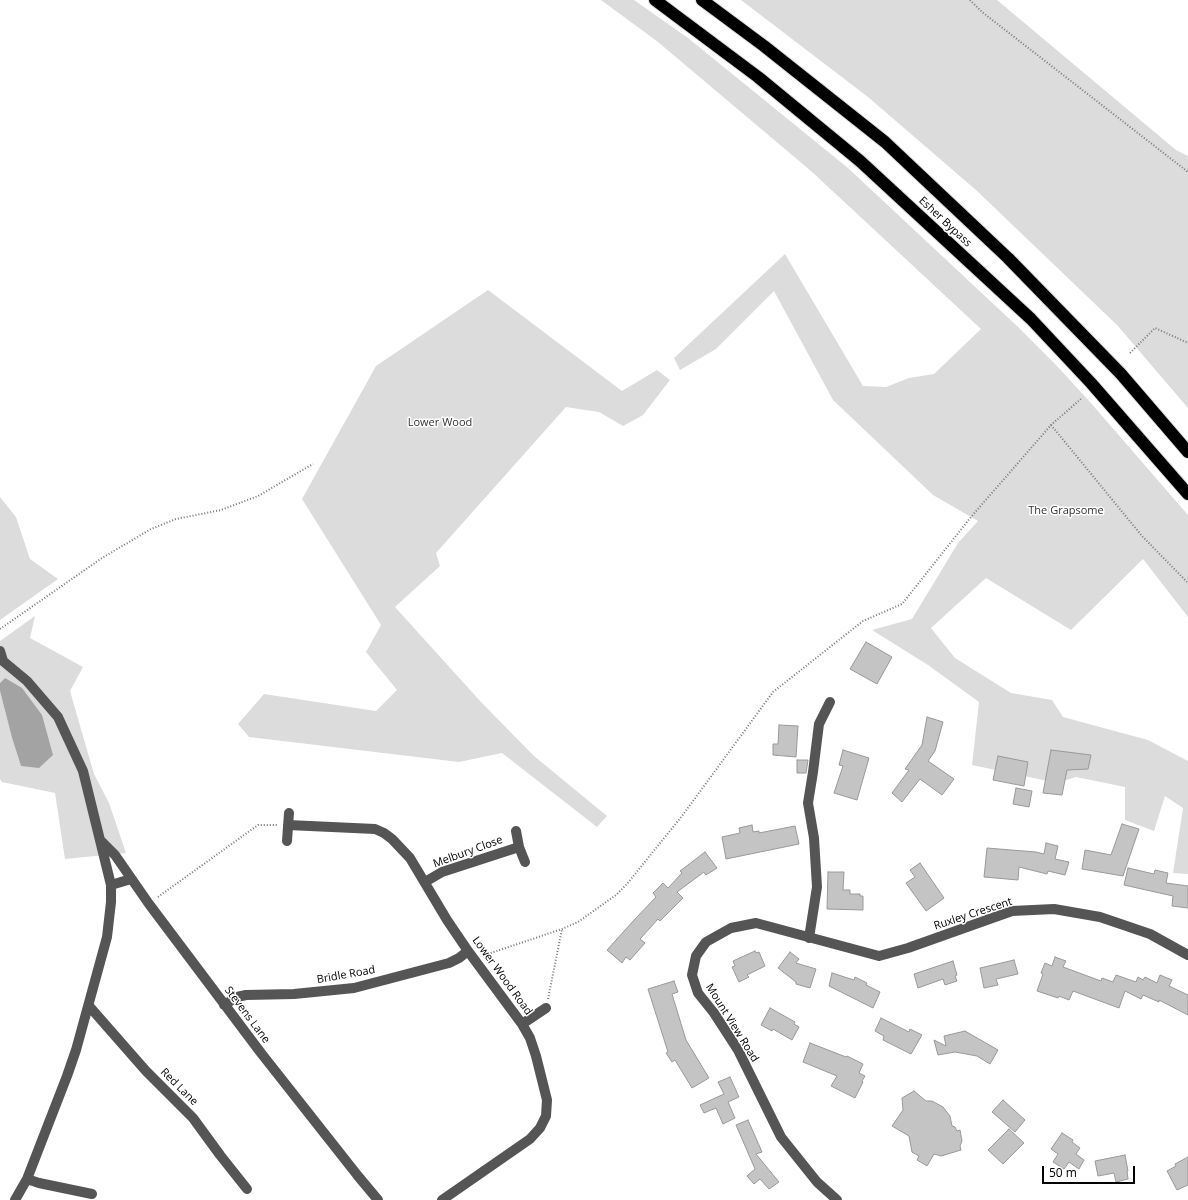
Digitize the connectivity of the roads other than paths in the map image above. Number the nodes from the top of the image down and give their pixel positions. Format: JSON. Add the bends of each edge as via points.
{"nodes":[{"id":1,"x":655,"y":0,"type":"edge"},
{"id":2,"x":702,"y":0,"type":"edge"},
{"id":3,"x":1188,"y":452,"type":"edge"},
{"id":4,"x":1188,"y":494,"type":"edge"},
{"id":5,"x":0,"y":651,"type":"edge"},
{"id":6,"x":830,"y":702,"type":"dead end"},
{"id":7,"x":289,"y":813,"type":"dead end"},
{"id":8,"x":288,"y":825,"type":"junction"},
{"id":9,"x":516,"y":831,"type":"dead end"},
{"id":10,"x":101,"y":841,"type":"junction"},
{"id":11,"x":287,"y":841,"type":"dead end"},
{"id":12,"x":520,"y":847,"type":"junction"},
{"id":13,"x":525,"y":862,"type":"dead end"},
{"id":14,"x":131,"y":879,"type":"junction"},
{"id":15,"x":425,"y":882,"type":"junction"},
{"id":16,"x":111,"y":885,"type":"junction"},
{"id":17,"x":809,"y":938,"type":"junction"},
{"id":18,"x":471,"y":955,"type":"junction"},
{"id":19,"x":1188,"y":955,"type":"edge"},
{"id":20,"x":224,"y":1005,"type":"junction"},
{"id":21,"x":89,"y":1006,"type":"junction"},
{"id":22,"x":546,"y":1008,"type":"road end"},
{"id":23,"x":522,"y":1024,"type":"junction"},
{"id":24,"x":26,"y":1179,"type":"junction"},
{"id":25,"x":247,"y":1189,"type":"dead end"},
{"id":26,"x":92,"y":1194,"type":"dead end"},
{"id":27,"x":16,"y":1200,"type":"edge"},
{"id":28,"x":378,"y":1200,"type":"edge"},
{"id":29,"x":442,"y":1200,"type":"edge"},
{"id":30,"x":837,"y":1200,"type":"edge"}],
"edges":[{"from":1,"to":4,"type":"highway","name":"Esher Bypass","via":[[758,77],[860,161],[1031,320],[1091,383]]},
{"from":2,"to":3,"type":"highway","name":"Esher Bypass","via":[[885,142],[1008,258],[1121,374]]},
{"from":5,"to":10,"type":"street","via":[[4,661],[27,681],[58,717],[83,771]]},
{"from":6,"to":17,"type":"street","via":[[819,724],[808,803],[814,838],[817,887]]},
{"from":7,"to":8,"type":"street"},
{"from":8,"to":11,"type":"street"},
{"from":8,"to":15,"type":"street","name":"Lower Wood Road","via":[[375,829],[401,847]]},
{"from":9,"to":12,"type":"street","name":"Melbury Close"},
{"from":10,"to":14,"type":"street","name":"Stevens Lane","via":[[115,855]]},
{"from":10,"to":16,"type":"street"},
{"from":12,"to":13,"type":"street","name":"Melbury Close"},
{"from":12,"to":15,"type":"street","name":"Melbury Close","via":[[442,872]]},
{"from":14,"to":16,"type":"street"},
{"from":14,"to":20,"type":"street","name":"Stevens Lane"},
{"from":15,"to":18,"type":"street","name":"Lower Wood Road"},
{"from":16,"to":21,"type":"street","via":[[107,938]]},
{"from":17,"to":19,"type":"street","name":"Ruxley Crescent","via":[[879,956],[1012,911],[1054,909],[1100,917],[1150,934]]},
{"from":17,"to":30,"type":"street","name":"Mount View Road","via":[[756,923],[731,928],[706,942],[696,956],[692,975],[698,992],[738,1050],[781,1137],[817,1182]]},
{"from":18,"to":20,"type":"street","name":"Bridle Road","via":[[354,988],[294,994],[246,995]]},
{"from":18,"to":23,"type":"street","name":"Lower Wood Road"},
{"from":20,"to":28,"type":"street","name":"Stevens Lane"},
{"from":21,"to":24,"type":"street","via":[[67,1076]]},
{"from":21,"to":25,"type":"street","name":"Red Lane","via":[[141,1066],[193,1118]]},
{"from":22,"to":23,"type":"street"},
{"from":23,"to":29,"type":"street","name":"Lower Wood Road","via":[[536,1056],[547,1100],[546,1116],[530,1139]]},
{"from":24,"to":26,"type":"street"},
{"from":24,"to":27,"type":"street"}]}
